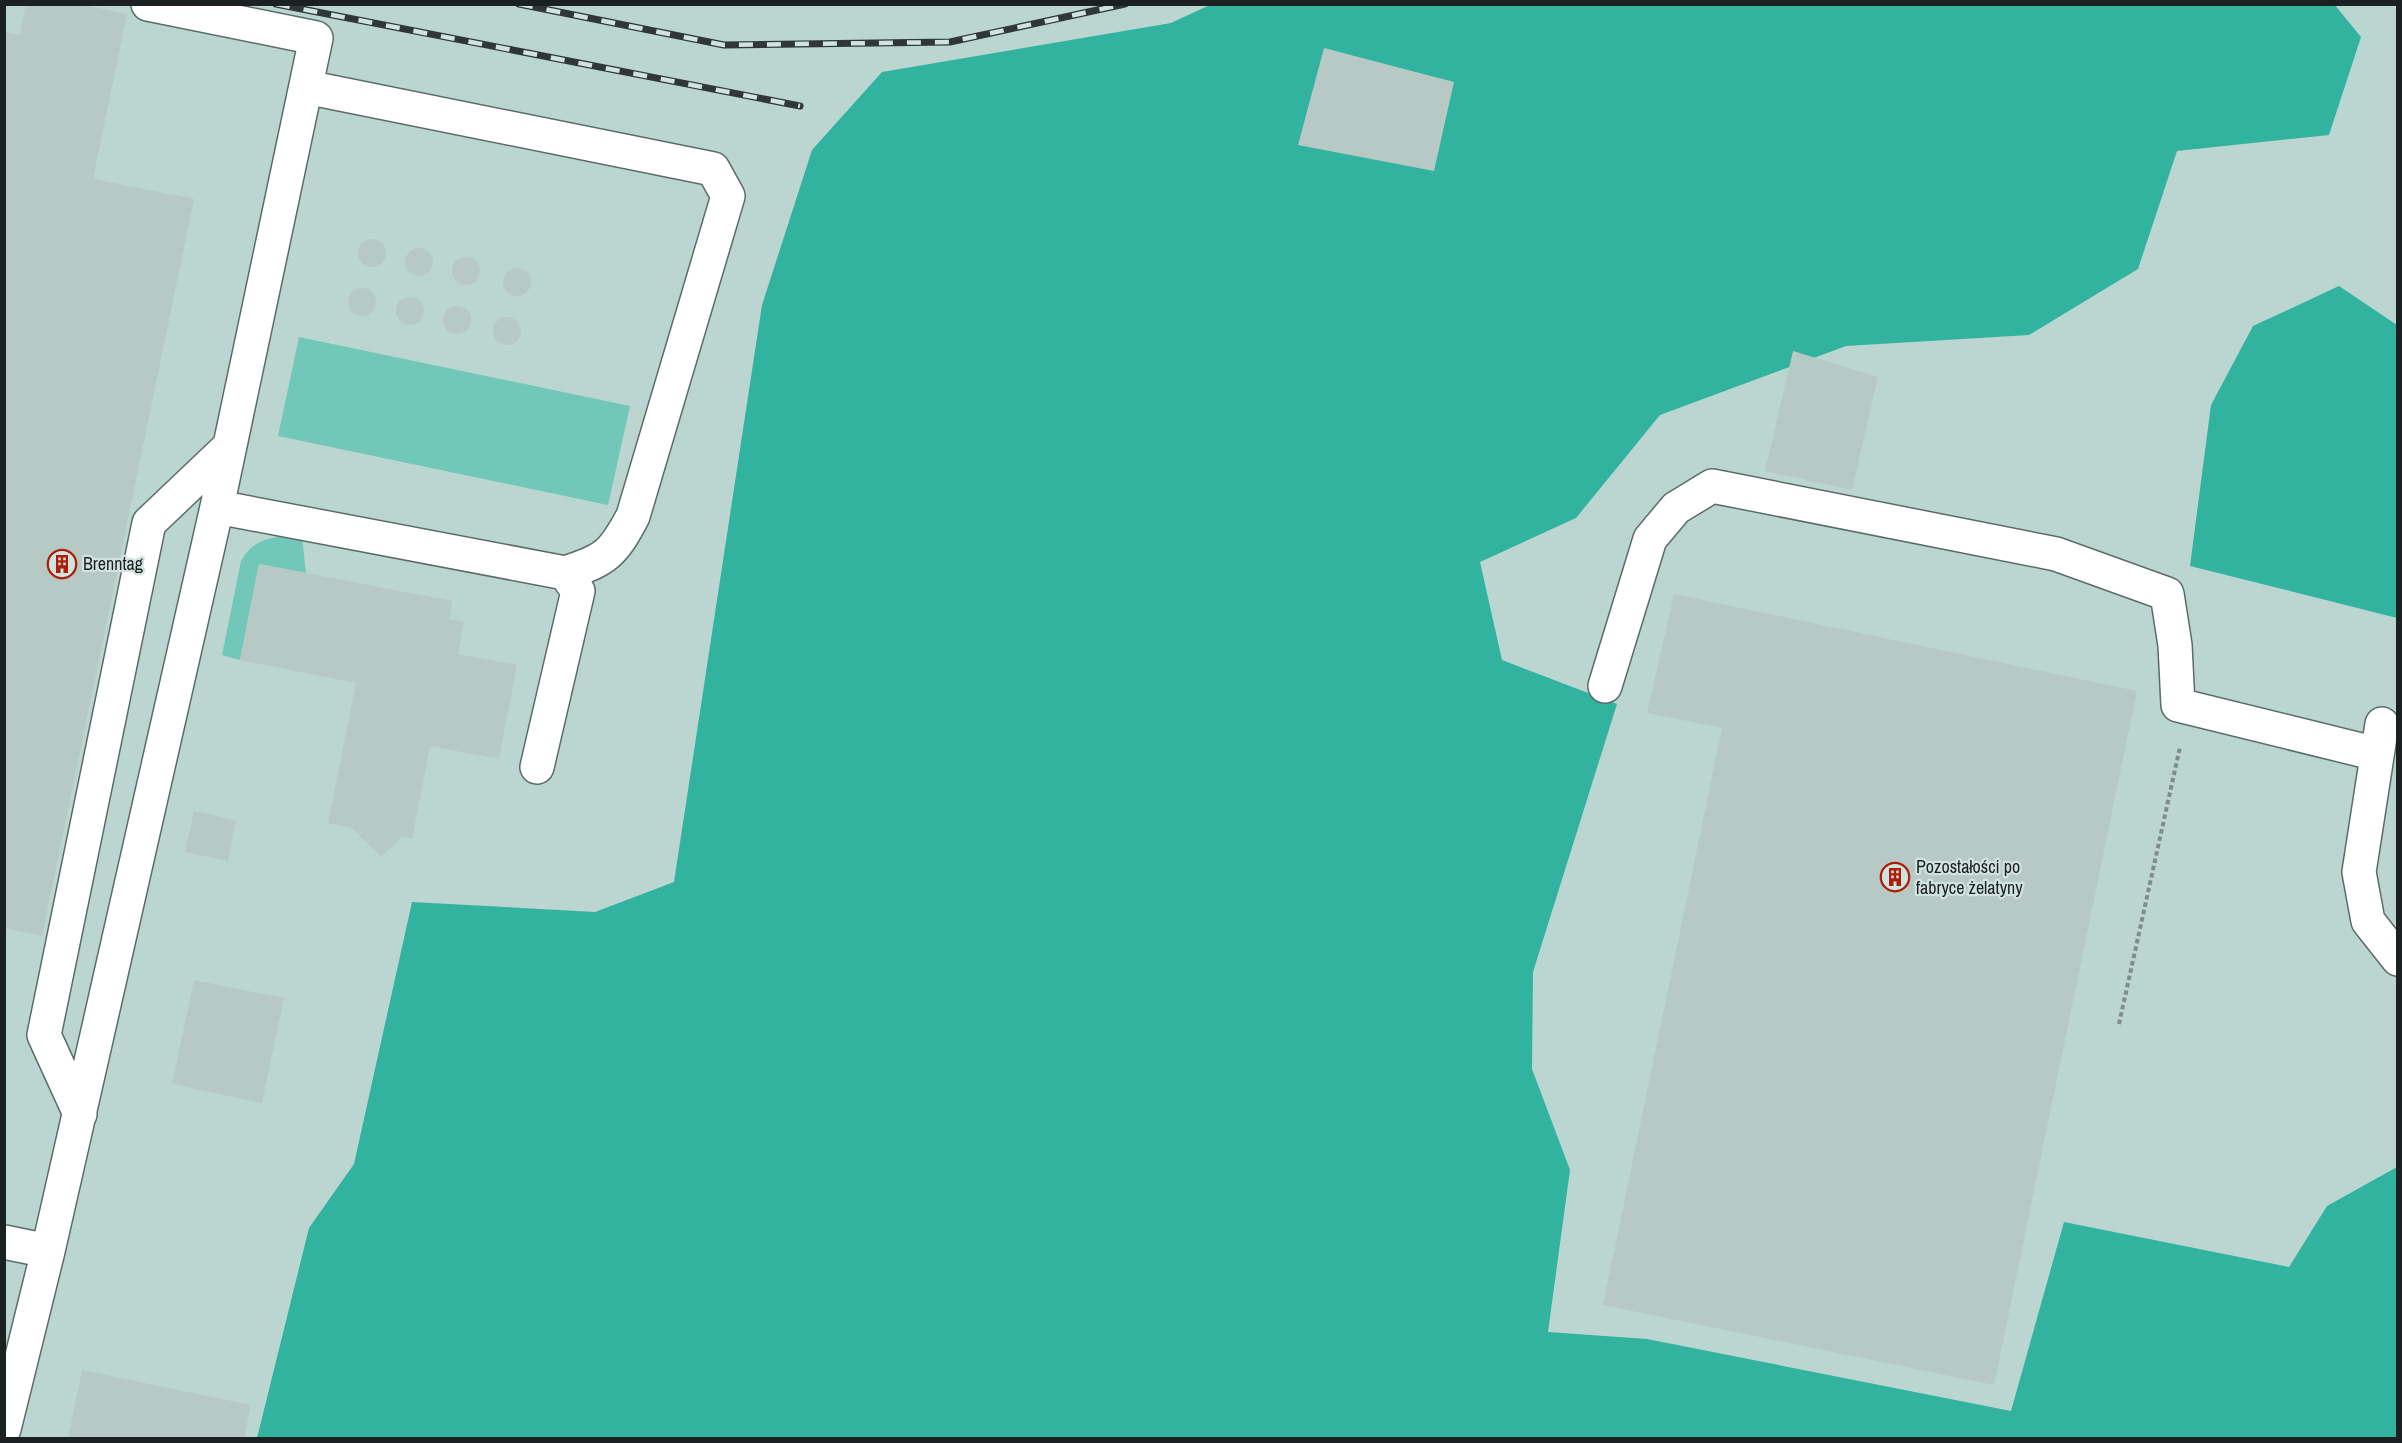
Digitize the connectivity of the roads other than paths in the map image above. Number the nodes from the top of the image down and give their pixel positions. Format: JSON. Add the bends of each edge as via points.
{"nodes":[{"id":1,"x":148,"y":4,"type":"edge"},
{"id":2,"x":306,"y":87,"type":"junction"},
{"id":3,"x":230,"y":446,"type":"junction"},
{"id":4,"x":217,"y":507,"type":"junction"},
{"id":5,"x":565,"y":573,"type":"junction"},
{"id":6,"x":1605,"y":686,"type":"dead end"},
{"id":7,"x":537,"y":767,"type":"dead end"},
{"id":8,"x":2397,"y":959,"type":"edge"},
{"id":9,"x":80,"y":1114,"type":"junction"},
{"id":10,"x":4,"y":1242,"type":"edge"},
{"id":11,"x":48,"y":1251,"type":"junction"},
{"id":12,"x":4,"y":1429,"type":"edge"}],
"edges":[{"from":1,"to":2,"type":"lane","via":[[316,38]]},
{"from":2,"to":3,"type":"lane"},
{"from":2,"to":5,"type":"lane","via":[[712,169],[728,196],[633,516],[618,544],[594,564]]},
{"from":3,"to":4,"type":"lane"},
{"from":3,"to":9,"type":"lane","via":[[149,523],[44,1035]]},
{"from":4,"to":5,"type":"lane"},
{"from":4,"to":9,"type":"lane"},
{"from":5,"to":7,"type":"lane","via":[[578,591]]},
{"from":6,"to":8,"type":"lane","via":[[1650,539],[1676,508],[1712,486],[2056,554],[2167,594],[2178,705],[2379,739],[2359,872],[2368,921]]},
{"from":9,"to":11,"type":"lane"},
{"from":10,"to":11,"type":"lane"},
{"from":11,"to":12,"type":"lane"}]}
